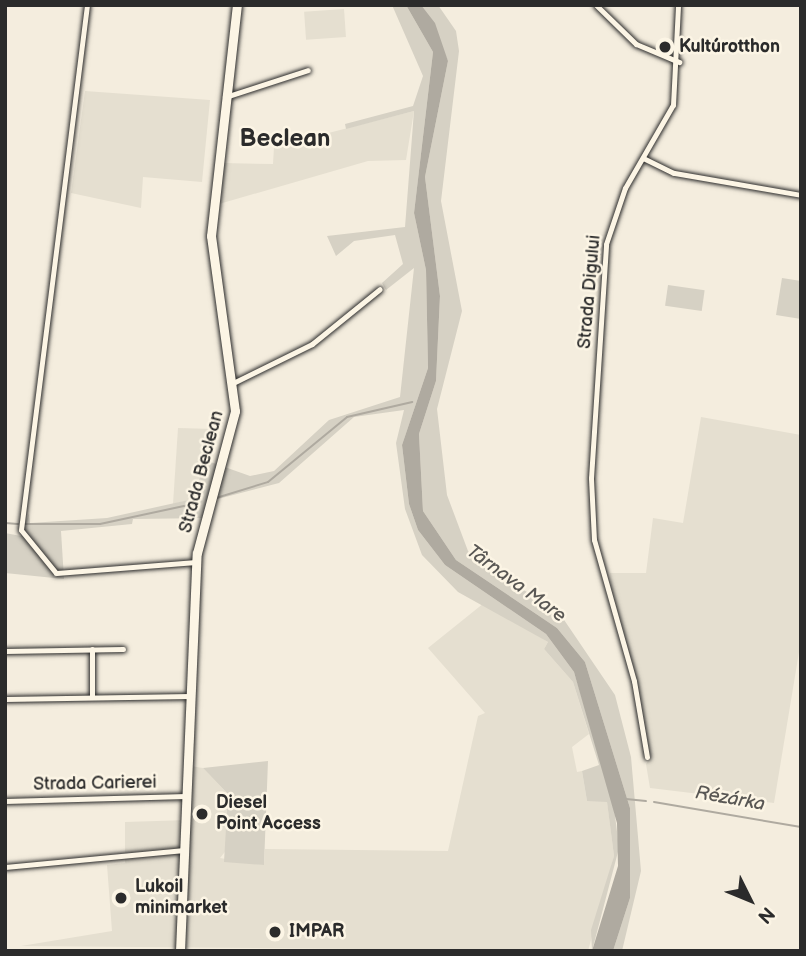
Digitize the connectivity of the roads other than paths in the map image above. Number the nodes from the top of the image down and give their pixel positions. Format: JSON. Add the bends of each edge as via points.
{"nodes":[{"id":1,"x":87,"y":5,"type":"edge"},
{"id":2,"x":237,"y":5,"type":"edge"},
{"id":3,"x":596,"y":5,"type":"edge"},
{"id":4,"x":678,"y":5,"type":"edge"},
{"id":5,"x":679,"y":62,"type":"junction"},
{"id":6,"x":308,"y":70,"type":"dead end"},
{"id":7,"x":222,"y":98,"type":"junction"},
{"id":8,"x":643,"y":158,"type":"junction"},
{"id":9,"x":801,"y":195,"type":"edge"},
{"id":10,"x":380,"y":289,"type":"dead end"},
{"id":11,"x":234,"y":382,"type":"junction"},
{"id":12,"x":197,"y":562,"type":"junction"},
{"id":13,"x":92,"y":649,"type":"junction"},
{"id":14,"x":123,"y":649,"type":"dead end"},
{"id":15,"x":5,"y":651,"type":"edge"},
{"id":16,"x":190,"y":696,"type":"junction"},
{"id":17,"x":92,"y":697,"type":"junction"},
{"id":18,"x":5,"y":699,"type":"edge"},
{"id":19,"x":647,"y":757,"type":"dead end"},
{"id":20,"x":186,"y":796,"type":"junction"},
{"id":21,"x":5,"y":801,"type":"edge"},
{"id":22,"x":184,"y":850,"type":"junction"},
{"id":23,"x":5,"y":867,"type":"edge"},
{"id":24,"x":180,"y":951,"type":"edge"}],
"edges":[{"from":1,"to":12,"type":"street","via":[[21,530],[56,573]]},
{"from":2,"to":7,"type":"main road","name":"Strada Beclean"},
{"from":3,"to":5,"type":"street","via":[[636,44]]},
{"from":4,"to":5,"type":"street","name":"Strada Digului"},
{"from":5,"to":8,"type":"street","name":"Strada Digului","via":[[671,113]]},
{"from":6,"to":7,"type":"street"},
{"from":7,"to":11,"type":"main road","name":"Strada Beclean","via":[[211,247]]},
{"from":8,"to":9,"type":"street","via":[[674,173]]},
{"from":8,"to":19,"type":"street","name":"Strada Digului","via":[[610,225],[602,283],[591,499],[608,595],[634,681]]},
{"from":10,"to":11,"type":"street","via":[[312,344]]},
{"from":11,"to":12,"type":"main road","name":"Strada Beclean","via":[[233,430]]},
{"from":12,"to":16,"type":"main road","name":"Strada Beclean"},
{"from":13,"to":14,"type":"street"},
{"from":13,"to":15,"type":"street"},
{"from":13,"to":17,"type":"street"},
{"from":16,"to":17,"type":"street"},
{"from":16,"to":20,"type":"main road","name":"Strada Beclean"},
{"from":17,"to":18,"type":"street"},
{"from":20,"to":21,"type":"street","name":"Strada Carierei"},
{"from":20,"to":22,"type":"main road","name":"Strada Beclean"},
{"from":22,"to":23,"type":"street"},
{"from":22,"to":24,"type":"main road","name":"Strada Beclean"}]}
